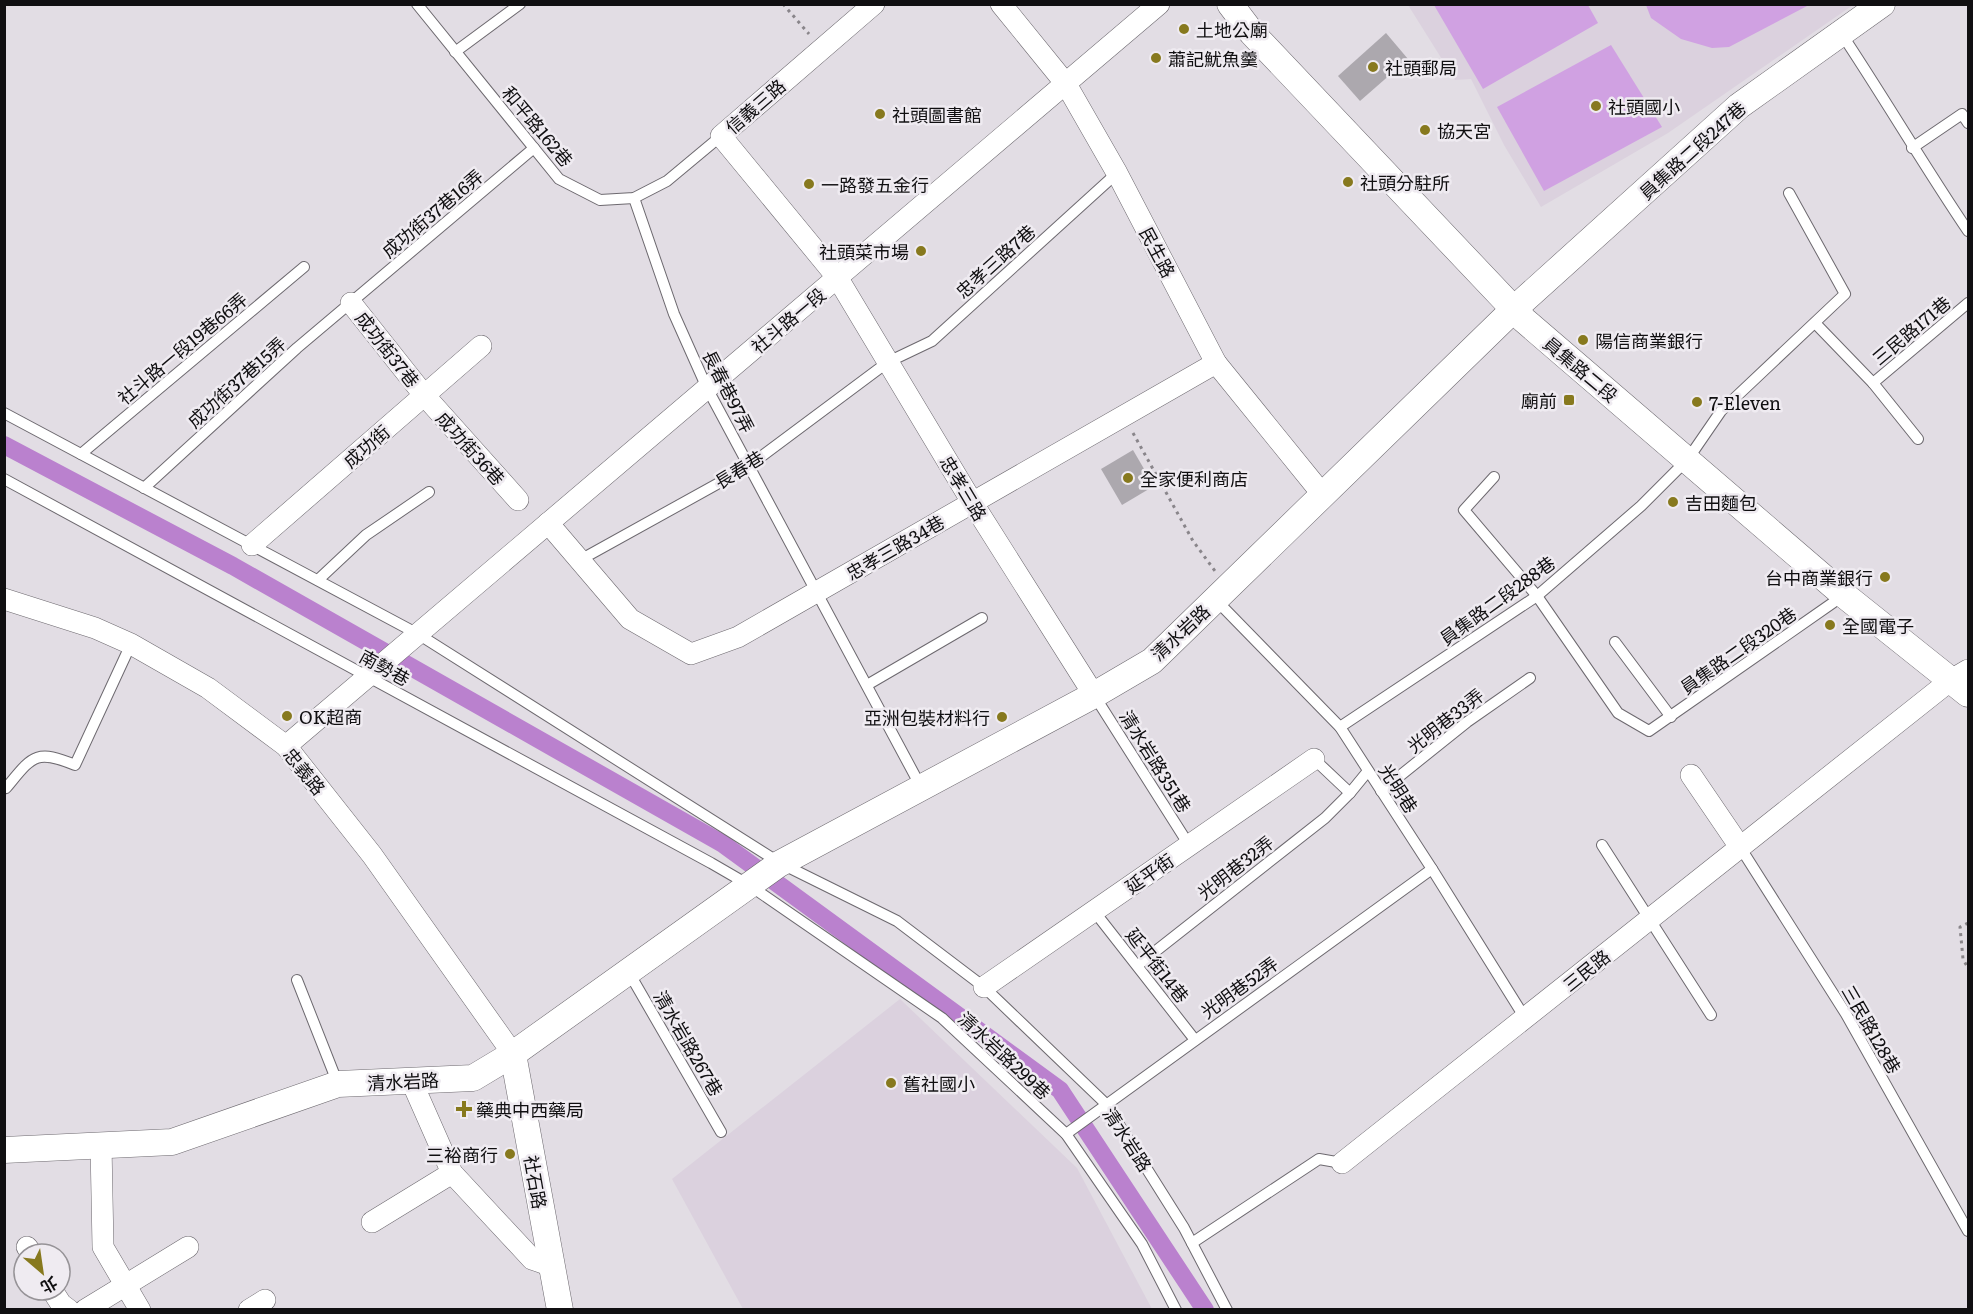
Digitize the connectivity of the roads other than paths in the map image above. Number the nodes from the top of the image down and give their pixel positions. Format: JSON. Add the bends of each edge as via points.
{"nodes":[{"id":1,"x":417,"y":4,"type":"edge"},
{"id":2,"x":520,"y":4,"type":"edge"},
{"id":3,"x":874,"y":4,"type":"edge"},
{"id":4,"x":1001,"y":4,"type":"edge"},
{"id":5,"x":1159,"y":4,"type":"edge"},
{"id":6,"x":1230,"y":4,"type":"edge"},
{"id":7,"x":1882,"y":4,"type":"edge"},
{"id":8,"x":1841,"y":33,"type":"junction"},
{"id":9,"x":455,"y":52,"type":"junction"},
{"id":10,"x":1066,"y":84,"type":"junction"},
{"id":11,"x":1968,"y":123,"type":"edge"},
{"id":12,"x":721,"y":136,"type":"junction"},
{"id":13,"x":534,"y":148,"type":"junction"},
{"id":14,"x":1912,"y":148,"type":"junction"},
{"id":15,"x":1117,"y":173,"type":"junction"},
{"id":16,"x":1789,"y":193,"type":"dead end"},
{"id":17,"x":634,"y":198,"type":"junction"},
{"id":18,"x":1968,"y":231,"type":"edge"},
{"id":19,"x":304,"y":267,"type":"dead end"},
{"id":20,"x":837,"y":277,"type":"junction"},
{"id":21,"x":351,"y":303,"type":"junction"},
{"id":22,"x":1968,"y":303,"type":"edge"},
{"id":23,"x":1513,"y":310,"type":"junction"},
{"id":24,"x":1815,"y":323,"type":"junction"},
{"id":25,"x":481,"y":346,"type":"dead end"},
{"id":26,"x":888,"y":362,"type":"junction"},
{"id":27,"x":1216,"y":363,"type":"junction"},
{"id":28,"x":1873,"y":383,"type":"junction"},
{"id":29,"x":707,"y":388,"type":"junction"},
{"id":30,"x":424,"y":395,"type":"junction"},
{"id":31,"x":4,"y":413,"type":"edge"},
{"id":32,"x":1918,"y":439,"type":"dead end"},
{"id":33,"x":81,"y":454,"type":"junction"},
{"id":34,"x":1688,"y":459,"type":"junction"},
{"id":35,"x":749,"y":466,"type":"junction"},
{"id":36,"x":1494,"y":477,"type":"dead end"},
{"id":37,"x":4,"y":479,"type":"edge"},
{"id":38,"x":144,"y":488,"type":"junction"},
{"id":39,"x":429,"y":492,"type":"dead end"},
{"id":40,"x":1323,"y":495,"type":"junction"},
{"id":41,"x":518,"y":500,"type":"dead end"},
{"id":42,"x":972,"y":502,"type":"junction"},
{"id":43,"x":548,"y":523,"type":"junction"},
{"id":44,"x":252,"y":545,"type":"junction"},
{"id":45,"x":580,"y":560,"type":"junction"},
{"id":46,"x":318,"y":580,"type":"junction"},
{"id":47,"x":817,"y":591,"type":"junction"},
{"id":48,"x":1221,"y":593,"type":"junction"},
{"id":49,"x":1844,"y":595,"type":"junction"},
{"id":50,"x":1538,"y":596,"type":"junction"},
{"id":51,"x":4,"y":599,"type":"edge"},
{"id":52,"x":982,"y":618,"type":"dead end"},
{"id":53,"x":417,"y":634,"type":"junction"},
{"id":54,"x":1615,"y":642,"type":"dead end"},
{"id":55,"x":131,"y":644,"type":"junction"},
{"id":56,"x":369,"y":676,"type":"junction"},
{"id":57,"x":1530,"y":678,"type":"dead end"},
{"id":58,"x":1963,"y":681,"type":"edge"},
{"id":59,"x":867,"y":685,"type":"junction"},
{"id":60,"x":1094,"y":695,"type":"junction"},
{"id":61,"x":1671,"y":717,"type":"junction"},
{"id":62,"x":1340,"y":727,"type":"junction"},
{"id":63,"x":286,"y":746,"type":"junction"},
{"id":64,"x":1314,"y":759,"type":"joint"},
{"id":65,"x":1368,"y":771,"type":"junction"},
{"id":66,"x":1691,"y":775,"type":"dead end"},
{"id":67,"x":4,"y":786,"type":"edge"},
{"id":68,"x":922,"y":788,"type":"junction"},
{"id":69,"x":1382,"y":791,"type":"junction"},
{"id":70,"x":1350,"y":793,"type":"junction"},
{"id":71,"x":1189,"y":845,"type":"junction"},
{"id":72,"x":1602,"y":845,"type":"dead end"},
{"id":73,"x":1740,"y":847,"type":"junction"},
{"id":74,"x":780,"y":864,"type":"junction"},
{"id":75,"x":1432,"y":869,"type":"junction"},
{"id":76,"x":749,"y":885,"type":"junction"},
{"id":77,"x":1094,"y":911,"type":"junction"},
{"id":78,"x":1649,"y":919,"type":"junction"},
{"id":79,"x":1138,"y":965,"type":"junction"},
{"id":80,"x":628,"y":971,"type":"junction"},
{"id":81,"x":297,"y":980,"type":"dead end"},
{"id":82,"x":984,"y":987,"type":"junction"},
{"id":83,"x":1711,"y":1015,"type":"dead end"},
{"id":84,"x":1525,"y":1018,"type":"junction"},
{"id":85,"x":1195,"y":1040,"type":"junction"},
{"id":86,"x":513,"y":1054,"type":"junction"},
{"id":87,"x":411,"y":1080,"type":"junction"},
{"id":88,"x":338,"y":1084,"type":"junction"},
{"id":89,"x":1106,"y":1105,"type":"junction"},
{"id":90,"x":721,"y":1132,"type":"dead end"},
{"id":91,"x":1067,"y":1133,"type":"junction"},
{"id":92,"x":101,"y":1145,"type":"junction"},
{"id":93,"x":4,"y":1150,"type":"edge"},
{"id":94,"x":1342,"y":1163,"type":"joint"},
{"id":95,"x":452,"y":1173,"type":"junction"},
{"id":96,"x":372,"y":1222,"type":"dead end"},
{"id":97,"x":1968,"y":1231,"type":"edge"},
{"id":98,"x":1192,"y":1243,"type":"junction"},
{"id":99,"x":188,"y":1247,"type":"dead end"},
{"id":100,"x":552,"y":1266,"type":"junction"},
{"id":101,"x":126,"y":1286,"type":"junction"},
{"id":102,"x":85,"y":1310,"type":"edge"},
{"id":103,"x":140,"y":1310,"type":"edge"},
{"id":104,"x":560,"y":1310,"type":"edge"},
{"id":105,"x":1176,"y":1310,"type":"edge"},
{"id":106,"x":1227,"y":1310,"type":"edge"}],
"edges":[{"from":1,"to":9,"type":"lane","name":"和平路162巷"},
{"from":2,"to":9,"type":"lane"},
{"from":3,"to":12,"type":"street","name":"信義三路"},
{"from":4,"to":10,"type":"street","name":"民生路"},
{"from":5,"to":10,"type":"street","name":"社斗路一段"},
{"from":6,"to":23,"type":"street","name":"員集路二段","via":[[1252,33]]},
{"from":7,"to":8,"type":"street","name":"員集路二段247巷"},
{"from":8,"to":14,"type":"lane"},
{"from":8,"to":23,"type":"street","name":"員集路二段247巷","via":[[1739,106]]},
{"from":9,"to":13,"type":"lane","name":"和平路162巷"},
{"from":10,"to":15,"type":"street","name":"民生路"},
{"from":10,"to":20,"type":"street","name":"社斗路一段"},
{"from":11,"to":14,"type":"lane","via":[[1962,114]]},
{"from":12,"to":17,"type":"lane","name":"和平路162巷","via":[[667,181]]},
{"from":12,"to":20,"type":"street","name":"信義三路"},
{"from":13,"to":17,"type":"lane","name":"和平路162巷","via":[[559,179],[600,200]]},
{"from":13,"to":21,"type":"lane","name":"成功街37巷16弄"},
{"from":14,"to":18,"type":"lane"},
{"from":15,"to":26,"type":"lane","name":"忠孝三路7巷","via":[[932,341]]},
{"from":15,"to":27,"type":"street","name":"民生路"},
{"from":16,"to":24,"type":"lane","name":"員集路二段288巷","via":[[1845,294]]},
{"from":17,"to":29,"type":"lane","name":"長春巷97弄","via":[[674,314]]},
{"from":19,"to":33,"type":"lane","name":"社斗路一段19巷66弄"},
{"from":20,"to":26,"type":"street","name":"忠孝三路"},
{"from":20,"to":29,"type":"street","name":"社斗路一段"},
{"from":21,"to":30,"type":"street","name":"成功街37巷"},
{"from":21,"to":38,"type":"lane","name":"成功街37巷15弄"},
{"from":22,"to":28,"type":"lane","name":"三民路171巷"},
{"from":23,"to":34,"type":"street","name":"員集路二段"},
{"from":23,"to":40,"type":"street","name":"清水岩路"},
{"from":24,"to":28,"type":"lane"},
{"from":24,"to":34,"type":"lane","name":"員集路二段288巷","via":[[1721,411]]},
{"from":25,"to":30,"type":"street","name":"成功街"},
{"from":26,"to":35,"type":"lane","name":"長春巷"},
{"from":26,"to":42,"type":"street","name":"忠孝三路"},
{"from":27,"to":40,"type":"street","name":"民生路"},
{"from":27,"to":42,"type":"street"},
{"from":28,"to":32,"type":"lane","name":"三民路171巷"},
{"from":29,"to":35,"type":"lane","name":"長春巷97弄"},
{"from":29,"to":43,"type":"street","name":"社斗路一段"},
{"from":30,"to":41,"type":"street","name":"成功街36巷"},
{"from":30,"to":44,"type":"street","name":"成功街"},
{"from":31,"to":33,"type":"lane"},
{"from":33,"to":38,"type":"lane"},
{"from":34,"to":49,"type":"street","name":"員集路二段"},
{"from":34,"to":50,"type":"lane","name":"員集路二段288巷","via":[[1641,506]]},
{"from":35,"to":45,"type":"lane","name":"長春巷"},
{"from":35,"to":47,"type":"lane","name":"長春巷97弄"},
{"from":36,"to":50,"type":"lane","via":[[1464,510]]},
{"from":37,"to":56,"type":"lane","name":"南勢巷"},
{"from":38,"to":44,"type":"lane"},
{"from":39,"to":46,"type":"lane","via":[[366,535]]},
{"from":40,"to":48,"type":"street","name":"清水岩路"},
{"from":42,"to":47,"type":"street","name":"忠孝三路34巷"},
{"from":42,"to":60,"type":"street","name":"忠孝三路"},
{"from":43,"to":45,"type":"street","name":"忠孝三路34巷"},
{"from":43,"to":53,"type":"street","name":"社斗路一段"},
{"from":44,"to":46,"type":"lane","name":"清水岩路"},
{"from":45,"to":47,"type":"street","name":"忠孝三路34巷","via":[[630,619],[691,654],[738,638]]},
{"from":46,"to":53,"type":"lane","name":"清水岩路"},
{"from":47,"to":59,"type":"lane","name":"長春巷97弄"},
{"from":48,"to":60,"type":"street","name":"清水岩路","via":[[1152,660]]},
{"from":48,"to":62,"type":"lane","name":"光明巷"},
{"from":49,"to":58,"type":"street","name":"員集路二段"},
{"from":49,"to":61,"type":"lane","name":"員集路二段320巷"},
{"from":50,"to":61,"type":"lane","name":"員集路二段320巷","via":[[1618,713],[1649,731]]},
{"from":50,"to":62,"type":"lane","name":"員集路二段288巷"},
{"from":51,"to":55,"type":"street","name":"忠義路","via":[[95,628]]},
{"from":52,"to":59,"type":"lane"},
{"from":53,"to":56,"type":"street","name":"社斗路一段"},
{"from":53,"to":74,"type":"lane","name":"清水岩路"},
{"from":54,"to":61,"type":"lane"},
{"from":55,"to":63,"type":"street","name":"忠義路","via":[[208,688]]},
{"from":55,"to":67,"type":"lane","via":[[75,765],[52,755],[30,760]]},
{"from":56,"to":63,"type":"street"},
{"from":56,"to":76,"type":"lane","name":"南勢巷"},
{"from":57,"to":69,"type":"lane","name":"光明巷33弄","via":[[1467,722]]},
{"from":58,"to":73,"type":"street","name":"三民路"},
{"from":59,"to":68,"type":"lane","name":"長春巷97弄"},
{"from":60,"to":68,"type":"street","name":"清水岩路"},
{"from":60,"to":71,"type":"lane","name":"清水岩路351巷"},
{"from":62,"to":65,"type":"lane","name":"光明巷"},
{"from":63,"to":86,"type":"street","name":"忠義路","via":[[372,855]]},
{"from":64,"to":70,"type":"lane"},
{"from":64,"to":71,"type":"street","name":"延平街"},
{"from":65,"to":69,"type":"lane","name":"光明巷"},
{"from":65,"to":70,"type":"lane","name":"光明巷32弄"},
{"from":66,"to":73,"type":"street"},
{"from":68,"to":74,"type":"street","name":"清水岩路"},
{"from":69,"to":75,"type":"lane","name":"光明巷"},
{"from":70,"to":79,"type":"lane","name":"光明巷32弄","via":[[1325,818]]},
{"from":71,"to":77,"type":"street","name":"延平街"},
{"from":72,"to":78,"type":"lane"},
{"from":73,"to":78,"type":"street","name":"三民路"},
{"from":73,"to":97,"type":"lane","name":"三民路128巷","via":[[1846,1014]]},
{"from":74,"to":76,"type":"street","name":"清水岩路"},
{"from":74,"to":82,"type":"lane","name":"清水岩路","via":[[897,921]]},
{"from":75,"to":84,"type":"lane","name":"光明巷"},
{"from":75,"to":85,"type":"lane","name":"光明巷52弄"},
{"from":76,"to":80,"type":"street","name":"清水岩路"},
{"from":76,"to":91,"type":"lane","name":"清水岩路299巷","via":[[942,1018]]},
{"from":77,"to":79,"type":"lane","name":"延平街14巷"},
{"from":77,"to":82,"type":"street","name":"延平街"},
{"from":78,"to":83,"type":"lane"},
{"from":78,"to":84,"type":"street","name":"三民路"},
{"from":79,"to":85,"type":"lane","name":"延平街14巷"},
{"from":80,"to":86,"type":"street","name":"清水岩路"},
{"from":80,"to":90,"type":"lane","name":"清水岩路267巷"},
{"from":81,"to":88,"type":"lane"},
{"from":82,"to":89,"type":"lane","name":"清水岩路"},
{"from":84,"to":94,"type":"street","name":"三民路"},
{"from":85,"to":89,"type":"lane","name":"光明巷52弄"},
{"from":86,"to":87,"type":"street","name":"清水岩路","via":[[473,1078]]},
{"from":86,"to":100,"type":"street","name":"社石路"},
{"from":87,"to":88,"type":"street","name":"清水岩路"},
{"from":87,"to":95,"type":"street"},
{"from":88,"to":92,"type":"street","name":"清水岩路","via":[[172,1142]]},
{"from":89,"to":91,"type":"lane","name":"光明巷52弄"},
{"from":89,"to":98,"type":"lane","name":"清水岩路"},
{"from":91,"to":105,"type":"lane","name":"清水岩路299巷","via":[[1142,1244]]},
{"from":92,"to":93,"type":"street","name":"清水岩路"},
{"from":92,"to":101,"type":"street","via":[[103,1247]]},
{"from":94,"to":98,"type":"lane","name":"三民路","via":[[1319,1159]]},
{"from":95,"to":96,"type":"street"},
{"from":95,"to":100,"type":"street","via":[[532,1259]]},
{"from":98,"to":106,"type":"lane","name":"清水岩路"},
{"from":99,"to":101,"type":"street"},
{"from":100,"to":104,"type":"street","name":"社石路"},
{"from":101,"to":102,"type":"street"},
{"from":101,"to":103,"type":"street"}]}
